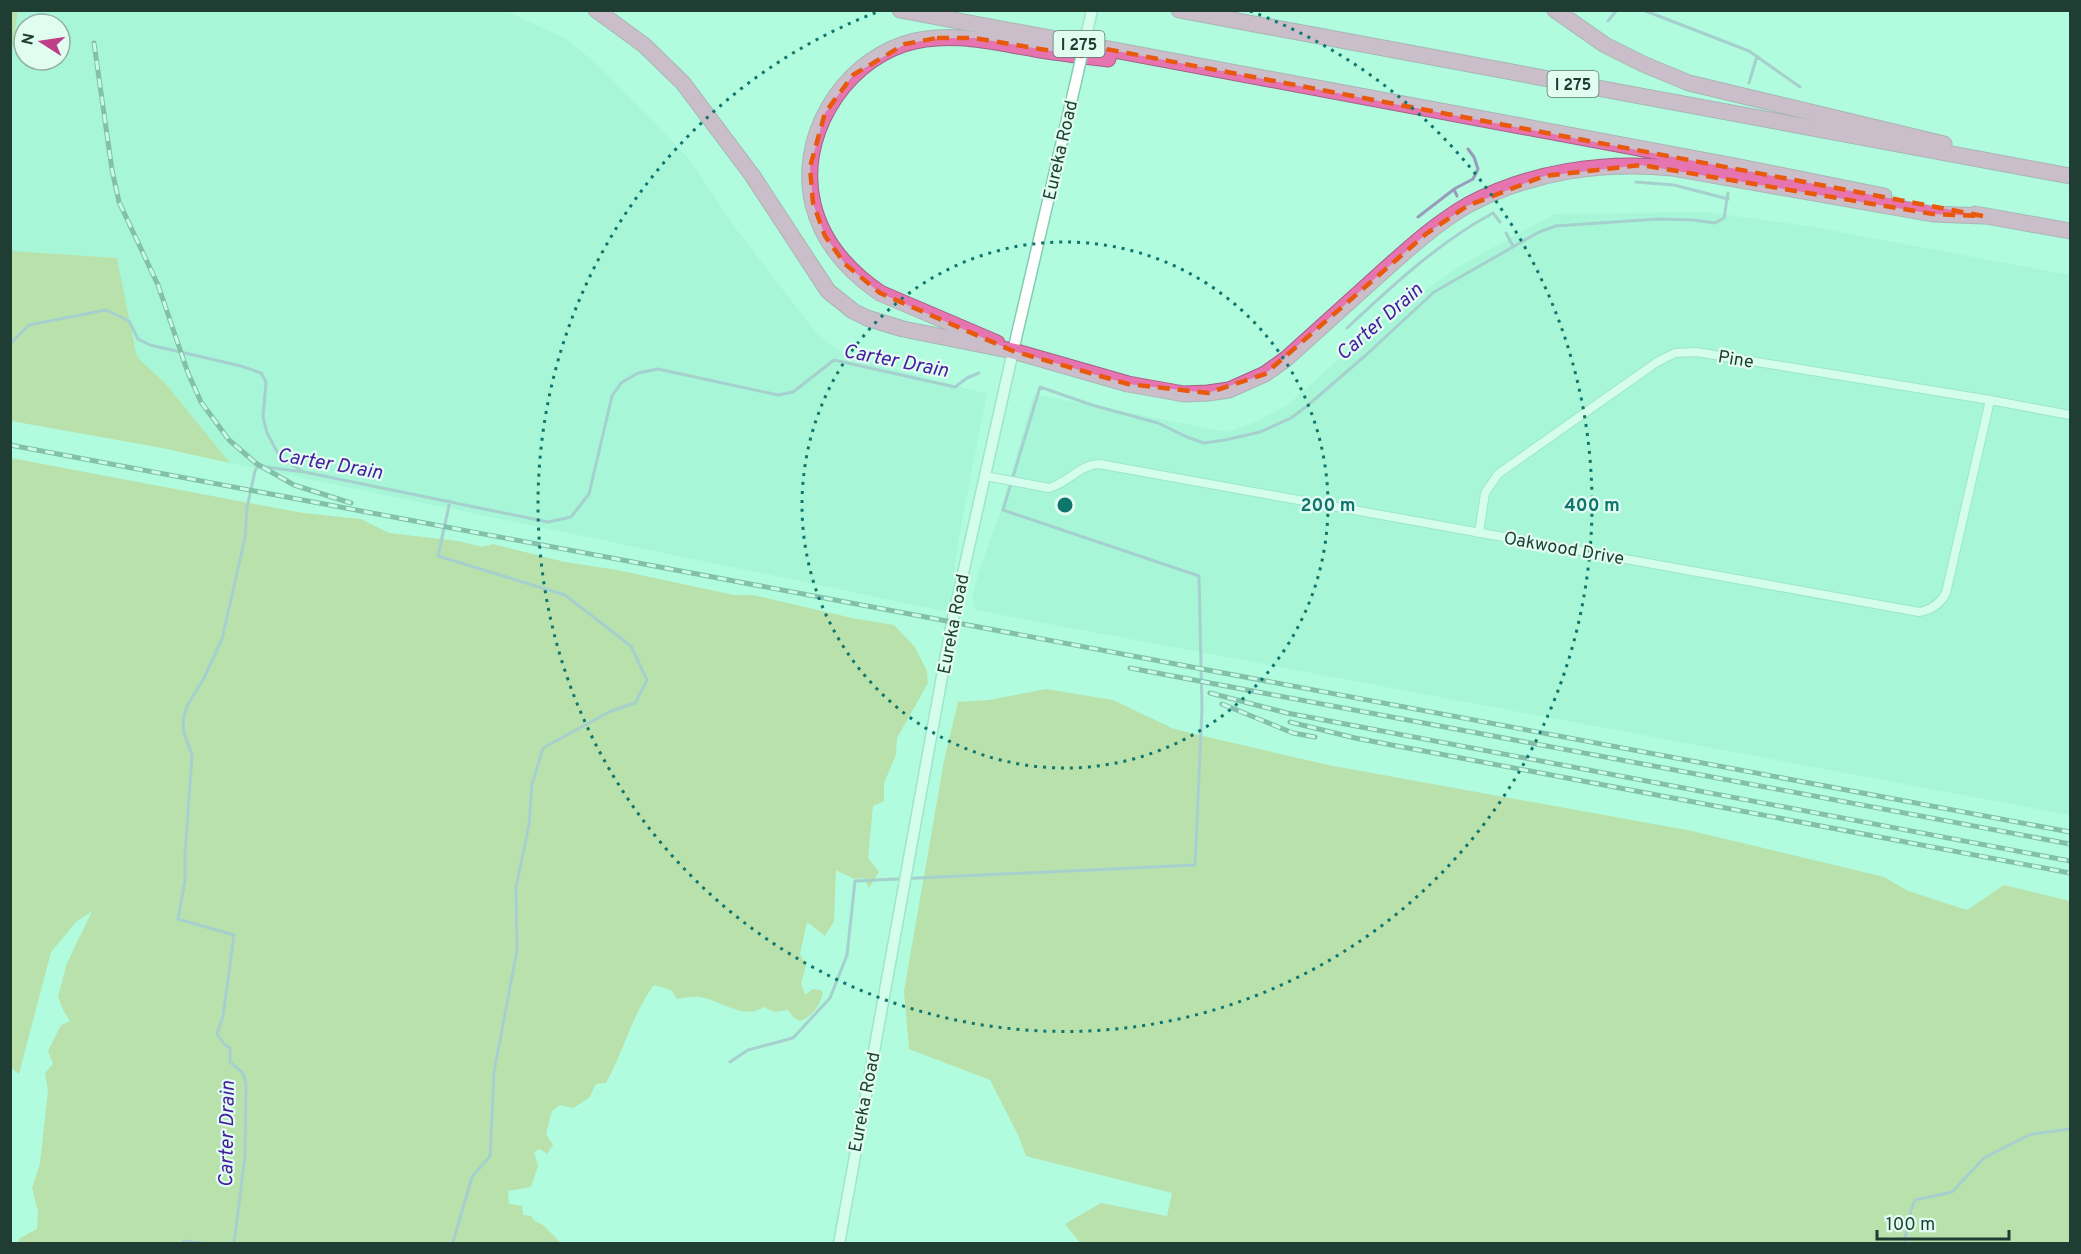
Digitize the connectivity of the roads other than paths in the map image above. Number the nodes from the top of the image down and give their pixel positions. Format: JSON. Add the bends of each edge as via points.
{"nodes":[{"id":1,"x":596,"y":10,"type":"edge"},
{"id":2,"x":900,"y":10,"type":"edge"},
{"id":3,"x":1092,"y":10,"type":"edge"},
{"id":4,"x":1179,"y":10,"type":"edge"},
{"id":5,"x":1556,"y":10,"type":"edge"},
{"id":6,"x":1258,"y":78,"type":"junction"},
{"id":7,"x":1968,"y":157,"type":"junction"},
{"id":8,"x":2070,"y":176,"type":"edge"},
{"id":9,"x":1983,"y":216,"type":"junction"},
{"id":10,"x":2070,"y":231,"type":"edge"},
{"id":11,"x":1013,"y":351,"type":"junction"},
{"id":12,"x":1989,"y":400,"type":"junction"},
{"id":13,"x":2070,"y":415,"type":"edge"},
{"id":14,"x":985,"y":476,"type":"junction"},
{"id":15,"x":1479,"y":533,"type":"junction"},
{"id":16,"x":839,"y":1244,"type":"edge"}],
"edges":[{"from":1,"to":11,"type":"highway","via":[[644,45],[683,83],[752,175],[828,291],[841,302],[886,325]]},
{"from":2,"to":6,"type":"highway","number":"I 275"},
{"from":3,"to":11,"type":"street","name":"Eureka Road","bridge":true},
{"from":4,"to":7,"type":"highway","number":"I 275"},
{"from":5,"to":7,"type":"highway","via":[[1605,45],[1689,83],[1918,137],[1948,145]]},
{"from":6,"to":9,"type":"highway","number":"I 275"},
{"from":6,"to":11,"type":"highway","via":[[974,38],[937,38],[905,44],[853,75],[825,113],[810,167],[813,203],[825,236],[845,264],[880,292]]},
{"from":7,"to":8,"type":"highway","number":"I 275"},
{"from":9,"to":10,"type":"highway","number":"I 275"},
{"from":9,"to":11,"type":"highway","via":[[1933,214],[1672,168],[1619,165],[1569,171],[1501,190],[1467,206],[1426,234],[1286,359],[1265,374],[1229,390],[1184,394],[1159,390]]},
{"from":11,"to":14,"type":"street","name":"Eureka Road"},
{"from":12,"to":13,"type":"street","name":"Pine"},
{"from":12,"to":15,"type":"street","name":"Pine","via":[[1696,352],[1675,353],[1498,474],[1485,493]]},
{"from":12,"to":15,"type":"street","name":"Oakwood Drive","via":[[1946,593],[1941,602],[1926,611],[1912,612]]},
{"from":14,"to":15,"type":"street","name":"Oakwood Drive","via":[[1049,488],[1085,467],[1099,464]]},
{"from":14,"to":16,"type":"street","name":"Eureka Road","via":[[951,627]]}]}
